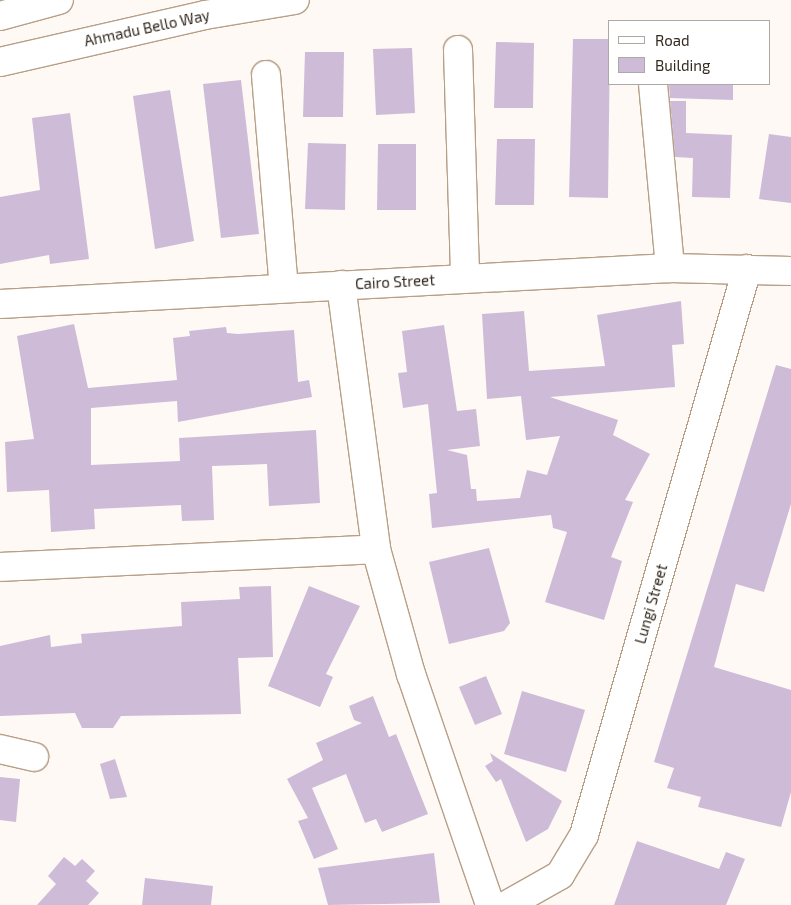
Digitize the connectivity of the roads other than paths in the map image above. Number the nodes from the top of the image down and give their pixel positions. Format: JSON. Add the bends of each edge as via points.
{"nodes":[{"id":1,"x":59,"y":0,"type":"edge"},
{"id":2,"x":295,"y":0,"type":"edge"},
{"id":3,"x":0,"y":16,"type":"edge"},
{"id":4,"x":458,"y":50,"type":"dead end"},
{"id":5,"x":0,"y":62,"type":"edge"},
{"id":6,"x":266,"y":75,"type":"dead end"},
{"id":7,"x":653,"y":85,"type":"edge"},
{"id":8,"x":670,"y":268,"type":"junction"},
{"id":9,"x":747,"y":269,"type":"junction"},
{"id":10,"x":791,"y":271,"type":"edge"},
{"id":11,"x":465,"y":278,"type":"junction"},
{"id":12,"x":341,"y":285,"type":"junction"},
{"id":13,"x":284,"y":288,"type":"junction"},
{"id":14,"x":0,"y":304,"type":"edge"},
{"id":15,"x":376,"y":549,"type":"junction"},
{"id":16,"x":0,"y":567,"type":"edge"},
{"id":17,"x":0,"y":749,"type":"edge"},
{"id":18,"x":34,"y":757,"type":"dead end"},
{"id":19,"x":490,"y":905,"type":"edge"},
{"id":20,"x":507,"y":905,"type":"edge"}],
"edges":[{"from":1,"to":3,"type":"street"},
{"from":2,"to":5,"type":"street","name":"Ahmadu Bello Way","via":[[205,15]]},
{"from":4,"to":11,"type":"street"},
{"from":6,"to":13,"type":"street"},
{"from":7,"to":8,"type":"street"},
{"from":8,"to":9,"type":"street","name":"Cairo Street"},
{"from":8,"to":11,"type":"street","name":"Cairo Street"},
{"from":9,"to":10,"type":"street","name":"Cairo Street"},
{"from":9,"to":20,"type":"street","name":"Lungi Street","via":[[584,834],[560,875]]},
{"from":11,"to":12,"type":"street","name":"Cairo Street"},
{"from":12,"to":13,"type":"street","name":"Cairo Street"},
{"from":12,"to":15,"type":"street"},
{"from":13,"to":14,"type":"street","name":"Cairo Street"},
{"from":15,"to":16,"type":"street"},
{"from":15,"to":19,"type":"street","via":[[411,674]]},
{"from":17,"to":18,"type":"street"}]}
